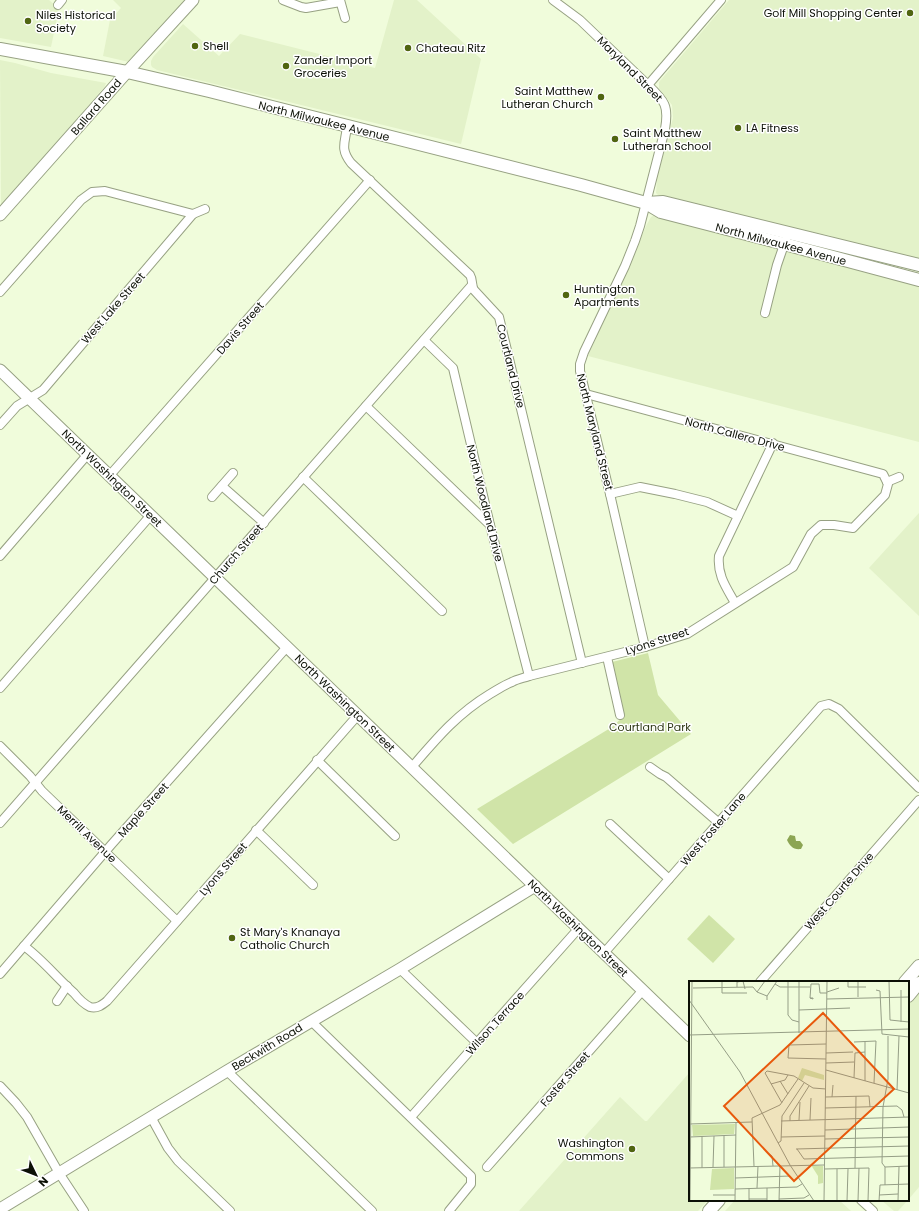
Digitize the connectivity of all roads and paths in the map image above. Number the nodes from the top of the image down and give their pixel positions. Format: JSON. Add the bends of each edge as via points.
{"nodes":[{"id":1,"x":283,"y":0,"type":"edge"},
{"id":2,"x":553,"y":0,"type":"edge"},
{"id":3,"x":721,"y":0,"type":"edge"},
{"id":4,"x":190,"y":1,"type":"edge"},
{"id":5,"x":340,"y":1,"type":"edge"},
{"id":6,"x":345,"y":18,"type":"dead end"},
{"id":7,"x":0,"y":49,"type":"edge"},
{"id":8,"x":127,"y":72,"type":"junction"},
{"id":9,"x":648,"y":85,"type":"junction"},
{"id":10,"x":347,"y":127,"type":"junction"},
{"id":11,"x":370,"y":180,"type":"junction"},
{"id":12,"x":646,"y":203,"type":"junction"},
{"id":13,"x":205,"y":209,"type":"dead end"},
{"id":14,"x":193,"y":214,"type":"junction"},
{"id":15,"x":0,"y":215,"type":"edge"},
{"id":16,"x":787,"y":238,"type":"junction"},
{"id":17,"x":919,"y":265,"type":"edge"},
{"id":18,"x":919,"y":280,"type":"edge"},
{"id":19,"x":472,"y":285,"type":"junction"},
{"id":20,"x":0,"y":292,"type":"edge"},
{"id":21,"x":765,"y":313,"type":"dead end"},
{"id":22,"x":424,"y":340,"type":"junction"},
{"id":23,"x":0,"y":370,"type":"edge"},
{"id":24,"x":586,"y":394,"type":"junction"},
{"id":25,"x":30,"y":398,"type":"junction"},
{"id":26,"x":366,"y":406,"type":"junction"},
{"id":27,"x":0,"y":425,"type":"edge"},
{"id":28,"x":773,"y":443,"type":"junction"},
{"id":29,"x":88,"y":454,"type":"junction"},
{"id":30,"x":233,"y":474,"type":"dead end"},
{"id":31,"x":110,"y":475,"type":"junction"},
{"id":32,"x":303,"y":477,"type":"junction"},
{"id":33,"x":899,"y":477,"type":"dead end"},
{"id":34,"x":887,"y":482,"type":"junction"},
{"id":35,"x":222,"y":486,"type":"junction"},
{"id":36,"x":610,"y":494,"type":"junction"},
{"id":37,"x":212,"y":497,"type":"dead end"},
{"id":38,"x":151,"y":516,"type":"junction"},
{"id":39,"x":738,"y":516,"type":"junction"},
{"id":40,"x":264,"y":522,"type":"junction"},
{"id":41,"x":490,"y":525,"type":"junction"},
{"id":42,"x":0,"y":556,"type":"edge"},
{"id":43,"x":215,"y":577,"type":"junction"},
{"id":44,"x":735,"y":604,"type":"junction"},
{"id":45,"x":442,"y":611,"type":"dead end"},
{"id":46,"x":287,"y":647,"type":"junction"},
{"id":47,"x":644,"y":647,"type":"junction"},
{"id":48,"x":607,"y":657,"type":"junction"},
{"id":49,"x":582,"y":663,"type":"junction"},
{"id":50,"x":529,"y":676,"type":"junction"},
{"id":51,"x":0,"y":688,"type":"edge"},
{"id":52,"x":358,"y":715,"type":"junction"},
{"id":53,"x":620,"y":715,"type":"dead end"},
{"id":54,"x":0,"y":746,"type":"edge"},
{"id":55,"x":318,"y":760,"type":"junction"},
{"id":56,"x":412,"y":767,"type":"junction"},
{"id":57,"x":650,"y":767,"type":"dead end"},
{"id":58,"x":36,"y":783,"type":"junction"},
{"id":59,"x":919,"y":788,"type":"edge"},
{"id":60,"x":919,"y":800,"type":"edge"},
{"id":61,"x":0,"y":823,"type":"edge"},
{"id":62,"x":719,"y":823,"type":"junction"},
{"id":63,"x":610,"y":824,"type":"dead end"},
{"id":64,"x":256,"y":830,"type":"junction"},
{"id":65,"x":395,"y":836,"type":"dead end"},
{"id":66,"x":106,"y":852,"type":"junction"},
{"id":67,"x":669,"y":879,"type":"junction"},
{"id":68,"x":313,"y":885,"type":"dead end"},
{"id":69,"x":535,"y":886,"type":"junction"},
{"id":70,"x":177,"y":921,"type":"junction"},
{"id":71,"x":579,"y":928,"type":"junction"},
{"id":72,"x":24,"y":946,"type":"junction"},
{"id":73,"x":604,"y":953,"type":"junction"},
{"id":74,"x":919,"y":966,"type":"edge"},
{"id":75,"x":400,"y":969,"type":"junction"},
{"id":76,"x":0,"y":974,"type":"edge"},
{"id":77,"x":761,"y":981,"type":"edge"},
{"id":78,"x":906,"y":981,"type":"edge"},
{"id":79,"x":919,"y":983,"type":"edge"},
{"id":80,"x":66,"y":986,"type":"junction"},
{"id":81,"x":643,"y":990,"type":"junction"},
{"id":82,"x":909,"y":995,"type":"edge"},
{"id":83,"x":57,"y":1001,"type":"dead end"},
{"id":84,"x":311,"y":1021,"type":"junction"},
{"id":85,"x":689,"y":1035,"type":"edge"},
{"id":86,"x":477,"y":1043,"type":"junction"},
{"id":87,"x":227,"y":1071,"type":"junction"},
{"id":88,"x":0,"y":1086,"type":"edge"},
{"id":89,"x":151,"y":1117,"type":"junction"},
{"id":90,"x":411,"y":1117,"type":"junction"},
{"id":91,"x":487,"y":1167,"type":"dead end"},
{"id":92,"x":59,"y":1173,"type":"junction"},
{"id":93,"x":718,"y":1201,"type":"edge"},
{"id":94,"x":862,"y":1201,"type":"edge"},
{"id":95,"x":0,"y":1209,"type":"edge"},
{"id":96,"x":84,"y":1211,"type":"edge"},
{"id":97,"x":230,"y":1211,"type":"edge"},
{"id":98,"x":372,"y":1211,"type":"edge"},
{"id":99,"x":449,"y":1211,"type":"edge"},
{"id":100,"x":709,"y":1211,"type":"edge"},
{"id":101,"x":873,"y":1211,"type":"edge"}],
"edges":[{"from":1,"to":5,"type":"street","via":[[306,8]]},
{"from":2,"to":9,"type":"street","name":"Maryland Street","via":[[580,20]]},
{"from":3,"to":9,"type":"street"},
{"from":4,"to":8,"type":"street","name":"Ballard Road"},
{"from":5,"to":6,"type":"street"},
{"from":7,"to":8,"type":"main road","name":"North Milwaukee Avenue"},
{"from":8,"to":10,"type":"main road","name":"North Milwaukee Avenue"},
{"from":8,"to":15,"type":"street","name":"Ballard Road"},
{"from":9,"to":12,"type":"street","name":"Maryland Street","via":[[664,102],[667,119]]},
{"from":10,"to":11,"type":"street","name":"Courtland Drive","via":[[344,150],[346,156]]},
{"from":10,"to":12,"type":"main road","name":"North Milwaukee Avenue"},
{"from":11,"to":19,"type":"street","name":"Courtland Drive","via":[[470,275]]},
{"from":11,"to":31,"type":"street","name":"Davis Street"},
{"from":12,"to":16,"type":"main road","name":"North Milwaukee Avenue","via":[[661,212]]},
{"from":12,"to":24,"type":"street","name":"North Maryland Street","via":[[631,252],[582,358],[580,371]]},
{"from":13,"to":14,"type":"street"},
{"from":14,"to":20,"type":"street","via":[[105,191],[92,192],[81,200]]},
{"from":14,"to":25,"type":"street","name":"West Lake Street","via":[[43,390]]},
{"from":16,"to":17,"type":"main road","name":"North Milwaukee Avenue"},
{"from":16,"to":18,"type":"main road","name":"North Milwaukee Avenue"},
{"from":16,"to":21,"type":"street"},
{"from":19,"to":22,"type":"street","name":"Church Street"},
{"from":19,"to":49,"type":"street","name":"Courtland Drive","via":[[499,317],[501,323]]},
{"from":22,"to":26,"type":"street","name":"Church Street"},
{"from":22,"to":41,"type":"street","name":"North Woodland Drive","via":[[453,368]]},
{"from":23,"to":25,"type":"street","name":"North Washington Street"},
{"from":24,"to":28,"type":"street","name":"North Callero Drive"},
{"from":24,"to":36,"type":"street","name":"North Maryland Street"},
{"from":25,"to":27,"type":"street","name":"West Lake Street","via":[[17,406]]},
{"from":25,"to":29,"type":"street","name":"North Washington Street"},
{"from":26,"to":32,"type":"street","name":"Church Street"},
{"from":26,"to":41,"type":"street"},
{"from":28,"to":34,"type":"street","name":"North Callero Drive","via":[[883,474]]},
{"from":28,"to":39,"type":"street"},
{"from":29,"to":31,"type":"street","name":"North Washington Street"},
{"from":29,"to":42,"type":"street"},
{"from":30,"to":35,"type":"street"},
{"from":31,"to":38,"type":"street","name":"North Washington Street"},
{"from":32,"to":40,"type":"street","name":"Church Street"},
{"from":32,"to":45,"type":"street"},
{"from":33,"to":34,"type":"street"},
{"from":34,"to":44,"type":"street","name":"Lyons Street","via":[[885,495],[853,528],[821,525],[811,534],[793,567]]},
{"from":35,"to":37,"type":"street"},
{"from":35,"to":40,"type":"street"},
{"from":36,"to":39,"type":"street","via":[[640,487],[707,502]]},
{"from":36,"to":47,"type":"street","name":"North Maryland Street"},
{"from":38,"to":43,"type":"street","name":"North Washington Street"},
{"from":38,"to":51,"type":"street"},
{"from":39,"to":44,"type":"street","via":[[719,556],[718,564],[721,577]]},
{"from":40,"to":43,"type":"street","name":"Church Street"},
{"from":41,"to":50,"type":"street","name":"North Woodland Drive"},
{"from":43,"to":46,"type":"street","name":"North Washington Street"},
{"from":43,"to":58,"type":"street","name":"Church Street"},
{"from":44,"to":47,"type":"street","name":"Lyons Street","via":[[687,634]]},
{"from":46,"to":52,"type":"street","name":"North Washington Street"},
{"from":46,"to":66,"type":"street","name":"Maple Street"},
{"from":47,"to":48,"type":"street","name":"Lyons Street"},
{"from":48,"to":49,"type":"street","name":"Lyons Street"},
{"from":48,"to":53,"type":"street"},
{"from":49,"to":50,"type":"street","name":"Lyons Street"},
{"from":50,"to":56,"type":"street","name":"Lyons Street","via":[[511,682],[465,710],[438,736]]},
{"from":52,"to":55,"type":"street","name":"Lyons Street"},
{"from":52,"to":56,"type":"street","name":"North Washington Street"},
{"from":54,"to":58,"type":"street","name":"Merrill Avenue"},
{"from":55,"to":64,"type":"street","name":"Lyons Street"},
{"from":55,"to":65,"type":"street"},
{"from":56,"to":69,"type":"street","name":"North Washington Street"},
{"from":57,"to":62,"type":"street","via":[[666,777]]},
{"from":58,"to":61,"type":"street","name":"Church Street"},
{"from":58,"to":66,"type":"street","name":"Merrill Avenue"},
{"from":59,"to":62,"type":"street","name":"West Foster Lane","via":[[839,709],[829,704],[822,706]]},
{"from":60,"to":77,"type":"street","name":"West Courte Drive"},
{"from":62,"to":67,"type":"street","name":"West Foster Lane"},
{"from":63,"to":67,"type":"street"},
{"from":64,"to":68,"type":"street"},
{"from":64,"to":70,"type":"street","name":"Lyons Street"},
{"from":66,"to":70,"type":"street","name":"Merrill Avenue"},
{"from":66,"to":72,"type":"street","name":"Maple Street"},
{"from":67,"to":73,"type":"street","name":"West Foster Lane"},
{"from":69,"to":71,"type":"street","name":"North Washington Street"},
{"from":69,"to":75,"type":"street","name":"Beckwith Road"},
{"from":70,"to":80,"type":"street","name":"Lyons Street","via":[[102,1006],[88,1006]]},
{"from":71,"to":73,"type":"street","name":"North Washington Street"},
{"from":71,"to":86,"type":"street","name":"Wilson Terrace"},
{"from":72,"to":76,"type":"street","name":"Maple Street"},
{"from":72,"to":80,"type":"street"},
{"from":73,"to":81,"type":"street","name":"North Washington Street"},
{"from":74,"to":78,"type":"main road"},
{"from":75,"to":84,"type":"street","name":"Beckwith Road"},
{"from":75,"to":86,"type":"street"},
{"from":79,"to":82,"type":"main road"},
{"from":80,"to":83,"type":"street"},
{"from":81,"to":85,"type":"street","name":"North Washington Street"},
{"from":81,"to":91,"type":"street","name":"Foster Street"},
{"from":84,"to":87,"type":"street","name":"Beckwith Road"},
{"from":84,"to":90,"type":"street"},
{"from":86,"to":90,"type":"street","name":"Wilson Terrace"},
{"from":87,"to":89,"type":"street","name":"Beckwith Road"},
{"from":87,"to":98,"type":"street"},
{"from":88,"to":92,"type":"street","via":[[27,1117]]},
{"from":89,"to":92,"type":"street","name":"Beckwith Road"},
{"from":89,"to":97,"type":"street","via":[[168,1148],[178,1160]]},
{"from":90,"to":99,"type":"street","via":[[471,1176],[468,1190]]},
{"from":92,"to":95,"type":"street","name":"Beckwith Road"},
{"from":92,"to":96,"type":"street"},
{"from":93,"to":100,"type":"main road"},
{"from":94,"to":101,"type":"street"}]}
